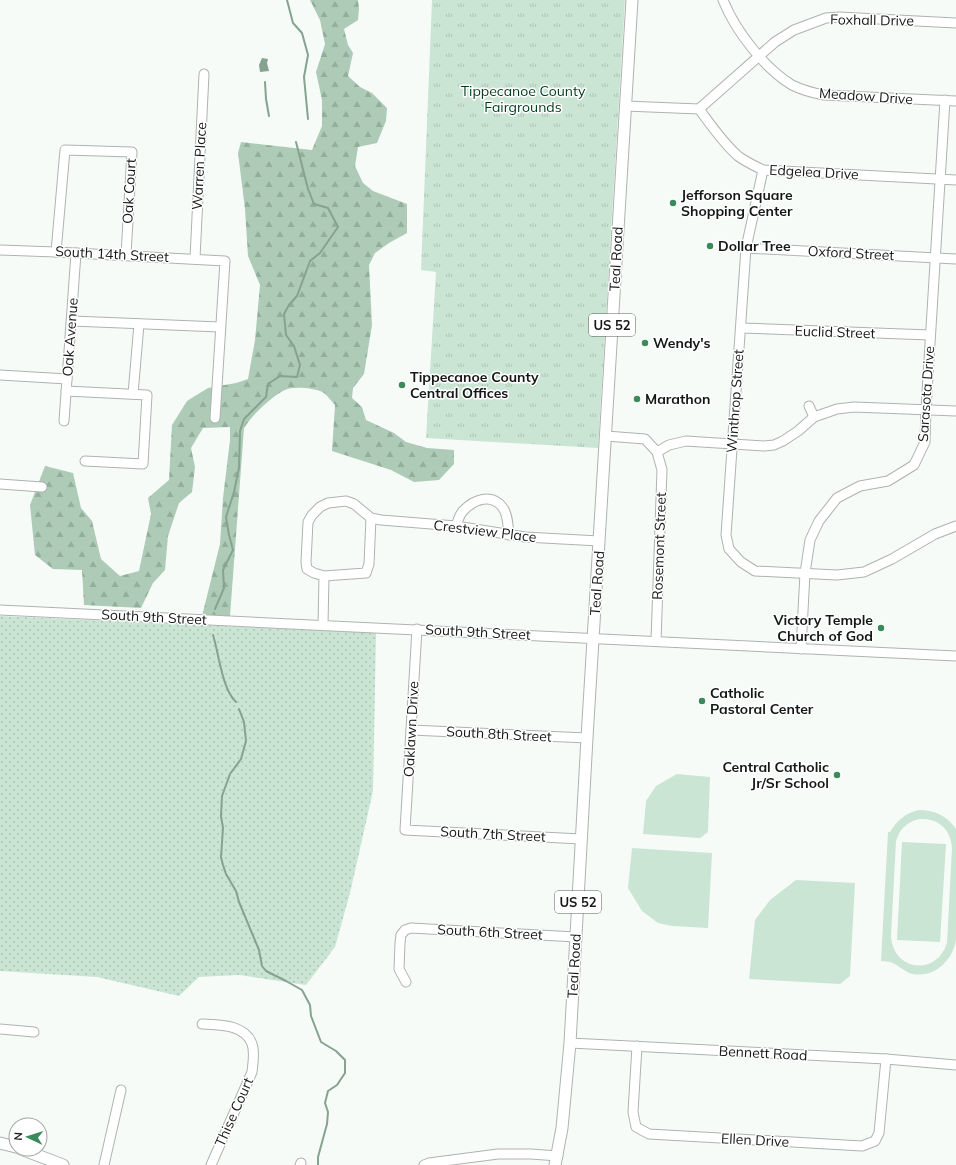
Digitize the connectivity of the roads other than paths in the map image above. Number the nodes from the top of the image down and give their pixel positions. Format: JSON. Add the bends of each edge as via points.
{"nodes":[{"id":1,"x":631,"y":0,"type":"edge"},
{"id":2,"x":724,"y":0,"type":"edge"},
{"id":3,"x":956,"y":23,"type":"edge"},
{"id":4,"x":759,"y":56,"type":"junction"},
{"id":5,"x":204,"y":74,"type":"dead end"},
{"id":6,"x":944,"y":100,"type":"junction"},
{"id":7,"x":956,"y":101,"type":"edge"},
{"id":8,"x":625,"y":106,"type":"junction"},
{"id":9,"x":699,"y":109,"type":"junction"},
{"id":10,"x":763,"y":170,"type":"junction"},
{"id":11,"x":939,"y":179,"type":"junction"},
{"id":12,"x":956,"y":180,"type":"edge"},
{"id":13,"x":746,"y":248,"type":"junction"},
{"id":14,"x":0,"y":250,"type":"edge"},
{"id":15,"x":56,"y":252,"type":"junction"},
{"id":16,"x":76,"y":253,"type":"junction"},
{"id":17,"x":126,"y":255,"type":"junction"},
{"id":18,"x":195,"y":258,"type":"junction"},
{"id":19,"x":934,"y":258,"type":"junction"},
{"id":20,"x":956,"y":259,"type":"edge"},
{"id":21,"x":72,"y":321,"type":"junction"},
{"id":22,"x":139,"y":324,"type":"junction"},
{"id":23,"x":220,"y":327,"type":"junction"},
{"id":24,"x":741,"y":328,"type":"junction"},
{"id":25,"x":930,"y":335,"type":"junction"},
{"id":26,"x":0,"y":375,"type":"edge"},
{"id":27,"x":67,"y":379,"type":"junction"},
{"id":28,"x":66,"y":390,"type":"junction"},
{"id":29,"x":133,"y":394,"type":"junction"},
{"id":30,"x":809,"y":406,"type":"dead end"},
{"id":31,"x":926,"y":409,"type":"junction"},
{"id":32,"x":956,"y":411,"type":"edge"},
{"id":33,"x":814,"y":417,"type":"junction"},
{"id":34,"x":215,"y":418,"type":"dead end"},
{"id":35,"x":64,"y":421,"type":"dead end"},
{"id":36,"x":606,"y":436,"type":"junction"},
{"id":37,"x":732,"y":444,"type":"junction"},
{"id":38,"x":657,"y":452,"type":"junction"},
{"id":39,"x":85,"y":461,"type":"dead end"},
{"id":40,"x":0,"y":484,"type":"edge"},
{"id":41,"x":42,"y":487,"type":"dead end"},
{"id":42,"x":371,"y":518,"type":"junction"},
{"id":43,"x":456,"y":526,"type":"junction"},
{"id":44,"x":956,"y":526,"type":"edge"},
{"id":45,"x":509,"y":535,"type":"junction"},
{"id":46,"x":599,"y":541,"type":"junction"},
{"id":47,"x":805,"y":573,"type":"junction"},
{"id":48,"x":324,"y":576,"type":"junction"},
{"id":49,"x":0,"y":610,"type":"edge"},
{"id":50,"x":323,"y":625,"type":"junction"},
{"id":51,"x":416,"y":629,"type":"junction"},
{"id":52,"x":593,"y":638,"type":"junction"},
{"id":53,"x":656,"y":641,"type":"junction"},
{"id":54,"x":801,"y":649,"type":"junction"},
{"id":55,"x":956,"y":656,"type":"edge"},
{"id":56,"x":411,"y":730,"type":"junction"},
{"id":57,"x":587,"y":738,"type":"junction"},
{"id":58,"x":405,"y":830,"type":"joint"},
{"id":59,"x":581,"y":839,"type":"junction"},
{"id":60,"x":576,"y":937,"type":"junction"},
{"id":61,"x":406,"y":982,"type":"dead end"},
{"id":62,"x":202,"y":1024,"type":"dead end"},
{"id":63,"x":0,"y":1029,"type":"edge"},
{"id":64,"x":34,"y":1032,"type":"dead end"},
{"id":65,"x":570,"y":1043,"type":"junction"},
{"id":66,"x":637,"y":1046,"type":"junction"},
{"id":67,"x":886,"y":1059,"type":"junction"},
{"id":68,"x":956,"y":1065,"type":"edge"},
{"id":69,"x":121,"y":1090,"type":"dead end"},
{"id":70,"x":42,"y":1157,"type":"edge"},
{"id":71,"x":557,"y":1160,"type":"edge"},
{"id":72,"x":63,"y":1165,"type":"edge"},
{"id":73,"x":104,"y":1165,"type":"edge"},
{"id":74,"x":211,"y":1165,"type":"edge"},
{"id":75,"x":424,"y":1165,"type":"edge"}],
"edges":[{"from":1,"to":8,"type":"main road","name":"Teal Road","number":"US 52"},
{"from":2,"to":4,"type":"street","name":"Meadow Drive","via":[[738,30]]},
{"from":3,"to":4,"type":"street","name":"Foxhall Drive","via":[[826,18],[794,30]]},
{"from":4,"to":6,"type":"street","name":"Meadow Drive","via":[[791,84],[807,91],[824,95]]},
{"from":4,"to":9,"type":"street","name":"Foxhall Drive"},
{"from":5,"to":18,"type":"street","name":"Warren Place"},
{"from":6,"to":7,"type":"street","name":"Meadow Drive"},
{"from":6,"to":11,"type":"street","name":"Sarasota Drive"},
{"from":8,"to":9,"type":"street"},
{"from":8,"to":36,"type":"main road","name":"Teal Road","number":"US 52"},
{"from":9,"to":10,"type":"street","name":"Edgelea Drive","via":[[738,156]]},
{"from":10,"to":11,"type":"street","name":"Edgelea Drive"},
{"from":10,"to":13,"type":"street","name":"Winthrop Street"},
{"from":11,"to":12,"type":"street","name":"Edgelea Drive"},
{"from":11,"to":19,"type":"street","name":"Sarasota Drive"},
{"from":13,"to":19,"type":"street","name":"Oxford Street"},
{"from":13,"to":24,"type":"street","name":"Winthrop Street"},
{"from":14,"to":15,"type":"street","name":"South 14th Street"},
{"from":15,"to":16,"type":"street","name":"South 14th Street"},
{"from":15,"to":17,"type":"street","name":"Oak Court","via":[[65,150],[132,152]]},
{"from":16,"to":17,"type":"street","name":"South 14th Street"},
{"from":16,"to":21,"type":"street","name":"Oak Avenue"},
{"from":17,"to":18,"type":"street","name":"South 14th Street"},
{"from":18,"to":23,"type":"street","name":"South 14th Street","via":[[225,261]]},
{"from":19,"to":20,"type":"street","name":"Oxford Street"},
{"from":19,"to":25,"type":"street","name":"Sarasota Drive"},
{"from":21,"to":22,"type":"street"},
{"from":21,"to":27,"type":"street","name":"Oak Avenue"},
{"from":22,"to":23,"type":"street"},
{"from":22,"to":29,"type":"street"},
{"from":23,"to":34,"type":"street"},
{"from":24,"to":25,"type":"street","name":"Euclid Street"},
{"from":24,"to":37,"type":"street","name":"Winthrop Street"},
{"from":25,"to":31,"type":"street","name":"Sarasota Drive"},
{"from":26,"to":27,"type":"street"},
{"from":27,"to":28,"type":"street","name":"Oak Avenue"},
{"from":28,"to":29,"type":"street"},
{"from":28,"to":35,"type":"street","name":"Oak Avenue"},
{"from":29,"to":39,"type":"street","via":[[147,395],[143,464]]},
{"from":30,"to":33,"type":"street"},
{"from":31,"to":32,"type":"street"},
{"from":31,"to":33,"type":"street","via":[[854,407],[837,409]]},
{"from":31,"to":47,"type":"street","name":"Sarasota Drive","via":[[926,442],[914,465],[888,481],[860,486],[837,498],[819,522],[810,540]]},
{"from":33,"to":37,"type":"street","via":[[798,431],[774,444]]},
{"from":36,"to":38,"type":"street","via":[[644,439]]},
{"from":36,"to":46,"type":"main road","name":"Teal Road","number":"US 52"},
{"from":37,"to":38,"type":"street","via":[[686,441],[669,445]]},
{"from":37,"to":47,"type":"street","name":"Winthrop Street","via":[[726,535],[729,549],[740,562],[755,571]]},
{"from":38,"to":53,"type":"street","name":"Rosemont Street","via":[[662,470]]},
{"from":40,"to":41,"type":"street"},
{"from":42,"to":43,"type":"street","name":"Crestview Place"},
{"from":42,"to":48,"type":"street","via":[[366,573]]},
{"from":42,"to":48,"type":"street","via":[[354,504],[346,501],[328,503],[312,515],[308,522],[307,569]]},
{"from":43,"to":45,"type":"street","name":"Crestview Place"},
{"from":43,"to":45,"type":"street","via":[[463,511],[480,499],[486,498],[503,508]]},
{"from":44,"to":47,"type":"street","name":"Winthrop Street","via":[[935,534],[864,572]]},
{"from":45,"to":46,"type":"street","name":"Crestview Place"},
{"from":46,"to":52,"type":"main road","name":"Teal Road","number":"US 52"},
{"from":47,"to":54,"type":"street","name":"Sarasota Drive"},
{"from":48,"to":50,"type":"street"},
{"from":49,"to":50,"type":"street","name":"South 9th Street"},
{"from":50,"to":51,"type":"street","name":"South 9th Street"},
{"from":51,"to":52,"type":"street","name":"South 9th Street"},
{"from":51,"to":56,"type":"street","name":"Oaklawn Drive"},
{"from":52,"to":53,"type":"street","name":"South 9th Street"},
{"from":52,"to":57,"type":"main road","name":"Teal Road","number":"US 52"},
{"from":53,"to":54,"type":"street","name":"South 9th Street"},
{"from":54,"to":55,"type":"street","name":"South 9th Street"},
{"from":56,"to":57,"type":"street","name":"South 8th Street"},
{"from":56,"to":58,"type":"street","name":"Oaklawn Drive"},
{"from":57,"to":59,"type":"main road","name":"Teal Road","number":"US 52"},
{"from":58,"to":59,"type":"street","name":"South 7th Street"},
{"from":59,"to":60,"type":"main road","name":"Teal Road","number":"US 52"},
{"from":60,"to":61,"type":"street","name":"South 6th Street","via":[[411,928],[401,935],[398,961],[399,970]]},
{"from":60,"to":65,"type":"main road","name":"Teal Road","number":"US 52"},
{"from":62,"to":74,"type":"street","name":"Thise Court","via":[[238,1029],[247,1035],[252,1044],[253,1058],[252,1072]]},
{"from":63,"to":64,"type":"street"},
{"from":65,"to":66,"type":"street","name":"Bennett Road"},
{"from":65,"to":71,"type":"main road","name":"Teal Road","number":"US 52"},
{"from":66,"to":67,"type":"street","name":"Bennett Road"},
{"from":66,"to":67,"type":"street","name":"Ellen Drive","via":[[633,1112],[636,1127],[649,1134],[862,1146],[875,1141],[879,1133]]},
{"from":67,"to":68,"type":"street","name":"Bennett Road"},
{"from":69,"to":73,"type":"street"},
{"from":70,"to":72,"type":"main road"},
{"from":71,"to":75,"type":"street","via":[[531,1154],[498,1154]]}]}
